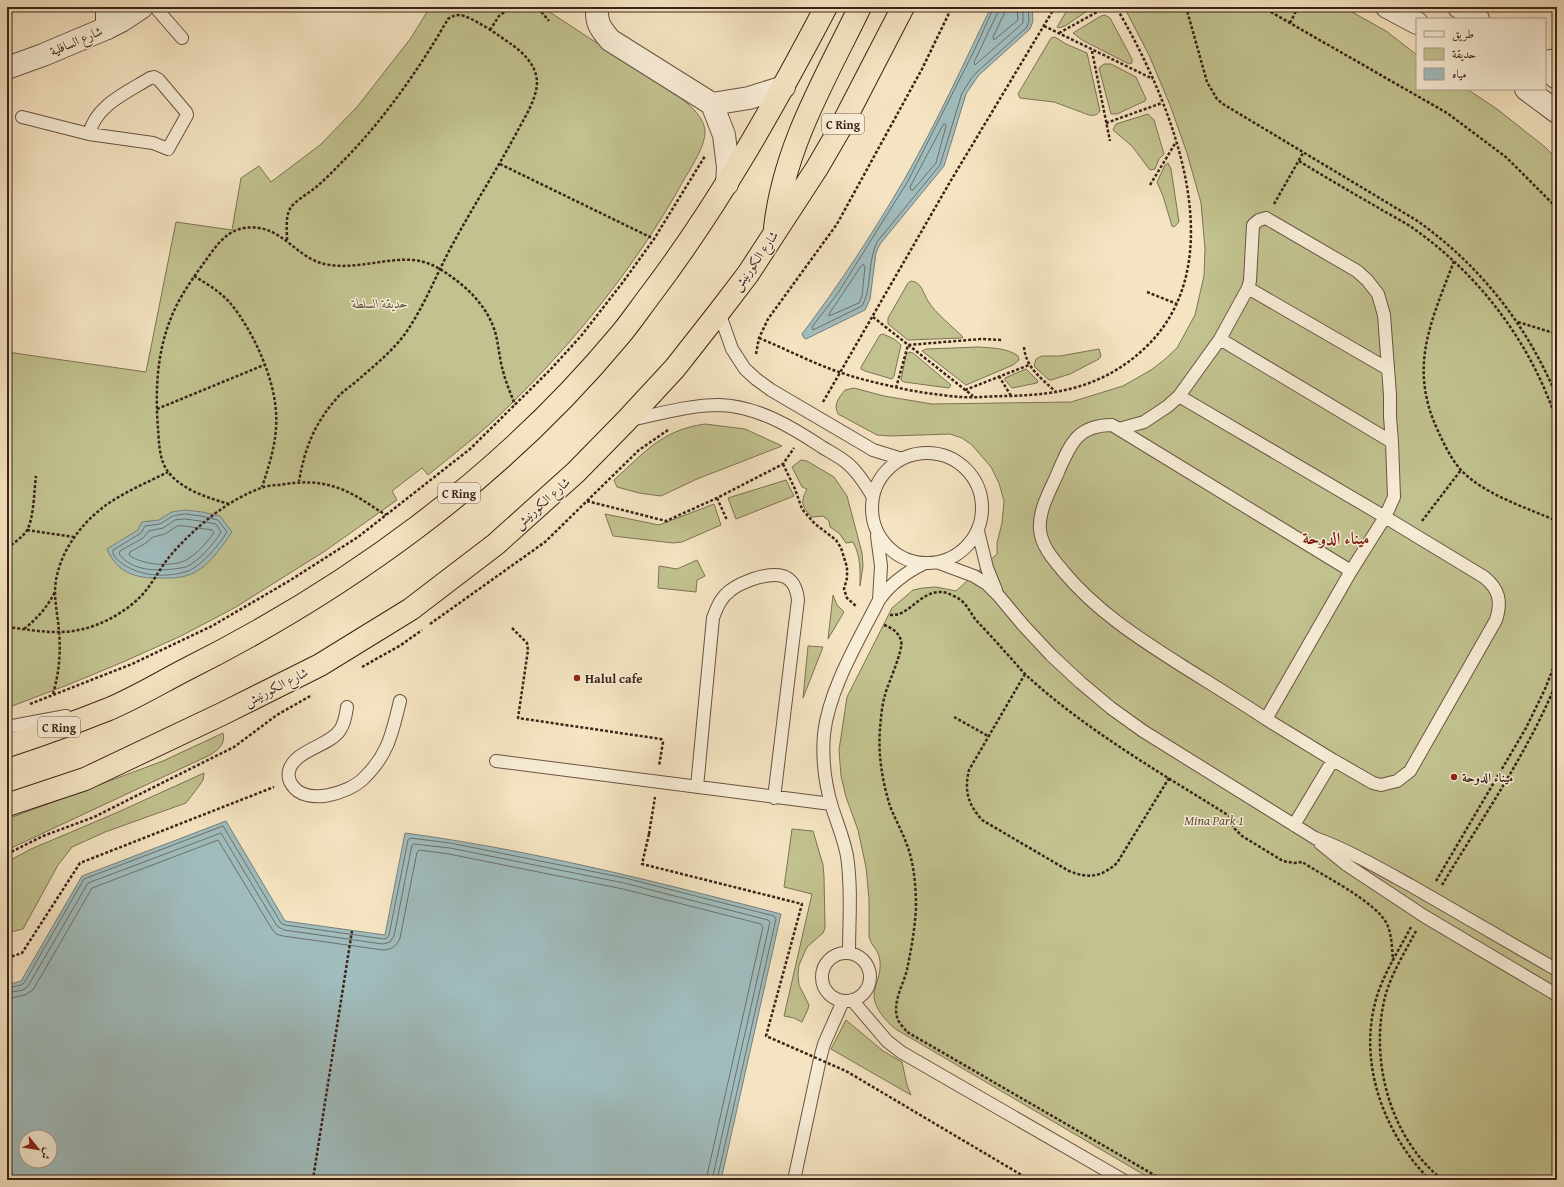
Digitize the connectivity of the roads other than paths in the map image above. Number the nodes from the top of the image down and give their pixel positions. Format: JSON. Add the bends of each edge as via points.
{"nodes":[{"id":1,"x":142,"y":7,"type":"edge"},
{"id":2,"x":156,"y":7,"type":"edge"},
{"id":3,"x":597,"y":7,"type":"edge"},
{"id":4,"x":826,"y":7,"type":"edge"},
{"id":5,"x":860,"y":7,"type":"edge"},
{"id":6,"x":903,"y":7,"type":"edge"},
{"id":7,"x":1387,"y":7,"type":"edge"},
{"id":8,"x":1459,"y":7,"type":"edge"},
{"id":9,"x":107,"y":18,"type":"edge"},
{"id":10,"x":1476,"y":18,"type":"edge"},
{"id":11,"x":1416,"y":22,"type":"edge"},
{"id":12,"x":182,"y":38,"type":"dead end"},
{"id":13,"x":1557,"y":54,"type":"edge"},
{"id":14,"x":1546,"y":57,"type":"edge"},
{"id":15,"x":7,"y":68,"type":"edge"},
{"id":16,"x":1546,"y":69,"type":"edge"},
{"id":17,"x":1557,"y":78,"type":"edge"},
{"id":18,"x":784,"y":87,"type":"junction"},
{"id":19,"x":1527,"y":90,"type":"edge"},
{"id":20,"x":712,"y":104,"type":"junction"},
{"id":21,"x":1557,"y":112,"type":"edge"},
{"id":22,"x":22,"y":117,"type":"dead end"},
{"id":23,"x":89,"y":134,"type":"junction"},
{"id":24,"x":727,"y":184,"type":"junction"},
{"id":25,"x":774,"y":235,"type":"junction"},
{"id":26,"x":1248,"y":288,"type":"junction"},
{"id":27,"x":719,"y":312,"type":"junction"},
{"id":28,"x":1220,"y":339,"type":"junction"},
{"id":29,"x":1388,"y":369,"type":"junction"},
{"id":30,"x":1179,"y":396,"type":"junction"},
{"id":31,"x":626,"y":421,"type":"junction"},
{"id":32,"x":1119,"y":429,"type":"junction"},
{"id":33,"x":1392,"y":442,"type":"junction"},
{"id":34,"x":902,"y":459,"type":"junction"},
{"id":35,"x":873,"y":497,"type":"junction"},
{"id":36,"x":1385,"y":517,"type":"junction"},
{"id":37,"x":978,"y":530,"type":"junction"},
{"id":38,"x":877,"y":533,"type":"junction"},
{"id":39,"x":939,"y":563,"type":"junction"},
{"id":40,"x":923,"y":564,"type":"junction"},
{"id":41,"x":1351,"y":571,"type":"junction"},
{"id":42,"x":998,"y":595,"type":"junction"},
{"id":43,"x":879,"y":600,"type":"junction"},
{"id":44,"x":400,"y":701,"type":"dead end"},
{"id":45,"x":347,"y":707,"type":"dead end"},
{"id":46,"x":110,"y":708,"type":"junction"},
{"id":47,"x":1266,"y":719,"type":"junction"},
{"id":48,"x":7,"y":727,"type":"edge"},
{"id":49,"x":7,"y":746,"type":"edge"},
{"id":50,"x":1332,"y":760,"type":"junction"},
{"id":51,"x":496,"y":761,"type":"dead end"},
{"id":52,"x":697,"y":787,"type":"junction"},
{"id":53,"x":774,"y":798,"type":"junction"},
{"id":54,"x":831,"y":804,"type":"junction"},
{"id":55,"x":7,"y":805,"type":"edge"},
{"id":56,"x":1294,"y":826,"type":"junction"},
{"id":57,"x":1315,"y":838,"type":"junction"},
{"id":58,"x":849,"y":953,"type":"junction"},
{"id":59,"x":1557,"y":970,"type":"edge"},
{"id":60,"x":1557,"y":995,"type":"edge"},
{"id":61,"x":848,"y":1001,"type":"junction"},
{"id":62,"x":794,"y":1180,"type":"edge"},
{"id":63,"x":1123,"y":1180,"type":"edge"}],
"edges":[{"from":1,"to":9,"type":"street","name":"شارع السافلية","via":[[121,21]]},
{"from":2,"to":12,"type":"lane"},
{"from":3,"to":20,"type":"street","via":[[596,17],[600,28],[610,40]]},
{"from":4,"to":18,"type":"highway","number":"C Ring"},
{"from":5,"to":25,"type":"highway","via":[[796,141],[782,187]]},
{"from":6,"to":25,"type":"highway","name":"شارع الكورنيش","number":"C Ring","via":[[839,131]]},
{"from":7,"to":11,"type":"street"},
{"from":8,"to":10,"type":"street"},
{"from":9,"to":15,"type":"street","name":"شارع السافلية","via":[[43,55]]},
{"from":13,"to":14,"type":"lane"},
{"from":16,"to":17,"type":"street"},
{"from":18,"to":20,"type":"street","via":[[749,98]]},
{"from":18,"to":24,"type":"highway","number":"C Ring"},
{"from":19,"to":21,"type":"street"},
{"from":20,"to":24,"type":"street","via":[[724,134],[728,167]]},
{"from":22,"to":23,"type":"lane"},
{"from":23,"to":23,"type":"lane","via":[[154,143],[168,149],[187,115],[154,77],[109,104],[99,113]]},
{"from":24,"to":46,"type":"highway","number":"C Ring","via":[[684,251],[620,335],[559,402],[450,501],[350,576],[286,616],[224,651]]},
{"from":25,"to":27,"type":"highway","name":"شارع الكورنيش","number":"C Ring"},
{"from":26,"to":28,"type":"lane"},
{"from":26,"to":29,"type":"lane"},
{"from":26,"to":29,"type":"lane","via":[[1253,225],[1266,218],[1368,280],[1378,294],[1384,315]]},
{"from":27,"to":31,"type":"highway","name":"شارع الكورنيش","number":"C Ring","via":[[675,368]]},
{"from":27,"to":34,"type":"lane","via":[[732,349],[745,369],[771,390],[873,450]]},
{"from":28,"to":30,"type":"lane"},
{"from":28,"to":33,"type":"lane"},
{"from":29,"to":33,"type":"lane"},
{"from":30,"to":32,"type":"lane","via":[[1144,422]]},
{"from":30,"to":36,"type":"lane"},
{"from":31,"to":35,"type":"lane","via":[[681,409],[721,405],[765,415],[784,423],[848,464],[866,484]]},
{"from":31,"to":55,"type":"highway","name":"شارع الكورنيش","number":"C Ring","via":[[576,472],[496,544],[411,609],[320,665],[224,713],[85,779]]},
{"from":32,"to":41,"type":"lane"},
{"from":32,"to":47,"type":"lane","via":[[1101,425],[1090,428],[1072,441],[1042,512],[1040,529],[1046,549],[1070,580],[1110,618]]},
{"from":33,"to":36,"type":"lane","via":[[1394,497]]},
{"from":34,"to":35,"type":"lane","via":[[889,468],[878,481]]},
{"from":34,"to":37,"type":"lane","via":[[932,453],[960,463],[971,473],[982,501],[982,516]]},
{"from":35,"to":38,"type":"lane","via":[[872,515]]},
{"from":36,"to":41,"type":"lane"},
{"from":36,"to":50,"type":"lane","via":[[1484,577],[1497,591],[1499,611],[1410,771],[1404,777],[1389,784],[1373,783]]},
{"from":37,"to":39,"type":"lane","via":[[972,542],[962,552]]},
{"from":37,"to":42,"type":"lane","via":[[987,568]]},
{"from":38,"to":40,"type":"lane","via":[[889,549],[905,560]]},
{"from":38,"to":43,"type":"lane","via":[[881,566]]},
{"from":39,"to":40,"type":"lane"},
{"from":39,"to":42,"type":"lane","via":[[974,576]]},
{"from":40,"to":43,"type":"lane","via":[[898,578]]},
{"from":41,"to":47,"type":"lane"},
{"from":42,"to":56,"type":"lane","via":[[1051,655],[1111,708]]},
{"from":43,"to":54,"type":"lane","via":[[829,709],[823,759]]},
{"from":44,"to":45,"type":"lane","via":[[385,752],[362,779],[350,789],[329,794],[308,796],[296,791],[289,781],[289,770],[295,761],[340,731]]},
{"from":46,"to":48,"type":"lane"},
{"from":46,"to":49,"type":"highway","number":"C Ring"},
{"from":47,"to":50,"type":"lane"},
{"from":50,"to":56,"type":"lane"},
{"from":51,"to":52,"type":"lane"},
{"from":52,"to":53,"type":"lane"},
{"from":52,"to":53,"type":"lane","via":[[717,608],[722,598],[740,584],[766,575],[782,575],[794,585],[798,600]]},
{"from":53,"to":54,"type":"lane"},
{"from":54,"to":58,"type":"lane","via":[[848,864]]},
{"from":56,"to":57,"type":"lane"},
{"from":57,"to":59,"type":"lane","via":[[1349,852]]},
{"from":57,"to":60,"type":"lane","via":[[1347,865],[1419,912]]},
{"from":58,"to":61,"type":"lane","via":[[864,961],[870,975],[866,992]]},
{"from":58,"to":61,"type":"lane","via":[[833,957],[823,970],[822,979],[829,994],[836,999]]},
{"from":61,"to":62,"type":"lane","via":[[824,1044]]},
{"from":61,"to":63,"type":"lane","via":[[901,1052]]}]}
